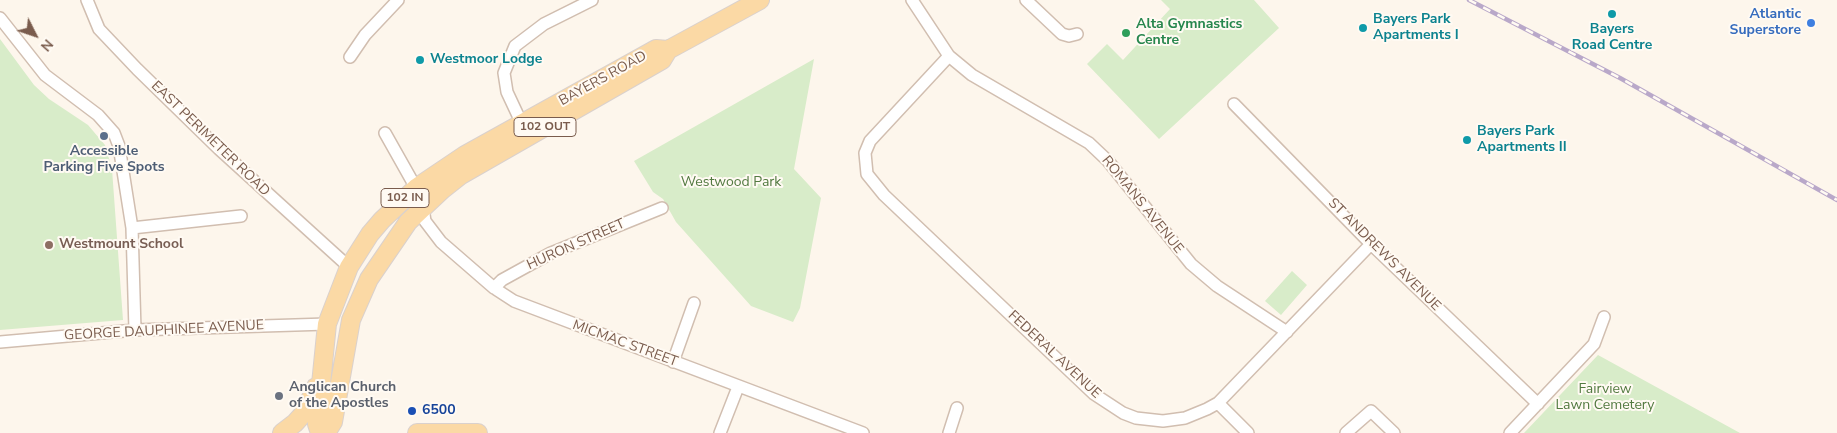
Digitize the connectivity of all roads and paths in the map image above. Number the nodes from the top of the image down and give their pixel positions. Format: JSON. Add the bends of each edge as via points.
{"nodes":[{"id":1,"x":87,"y":0,"type":"edge"},
{"id":2,"x":398,"y":0,"type":"edge"},
{"id":3,"x":592,"y":0,"type":"edge"},
{"id":4,"x":760,"y":0,"type":"edge"},
{"id":5,"x":912,"y":0,"type":"edge"},
{"id":6,"x":1026,"y":0,"type":"edge"},
{"id":7,"x":0,"y":18,"type":"edge"},
{"id":8,"x":1077,"y":34,"type":"dead end"},
{"id":9,"x":668,"y":50,"type":"junction"},
{"id":10,"x":949,"y":56,"type":"junction"},
{"id":11,"x":350,"y":57,"type":"dead end"},
{"id":12,"x":1234,"y":104,"type":"dead end"},
{"id":13,"x":522,"y":124,"type":"junction"},
{"id":14,"x":385,"y":133,"type":"dead end"},
{"id":15,"x":416,"y":188,"type":"junction"},
{"id":16,"x":423,"y":208,"type":"junction"},
{"id":17,"x":662,"y":208,"type":"dead end"},
{"id":18,"x":241,"y":216,"type":"dead end"},
{"id":19,"x":408,"y":222,"type":"junction"},
{"id":20,"x":132,"y":228,"type":"junction"},
{"id":21,"x":370,"y":234,"type":"junction"},
{"id":22,"x":1371,"y":244,"type":"junction"},
{"id":23,"x":349,"y":267,"type":"junction"},
{"id":24,"x":494,"y":288,"type":"junction"},
{"id":25,"x":362,"y":293,"type":"junction"},
{"id":26,"x":694,"y":303,"type":"dead end"},
{"id":27,"x":1604,"y":317,"type":"dead end"},
{"id":28,"x":327,"y":324,"type":"junction"},
{"id":29,"x":135,"y":330,"type":"junction"},
{"id":30,"x":1287,"y":332,"type":"junction"},
{"id":31,"x":0,"y":342,"type":"edge"},
{"id":32,"x":673,"y":362,"type":"junction"},
{"id":33,"x":322,"y":373,"type":"junction"},
{"id":34,"x":738,"y":387,"type":"junction"},
{"id":35,"x":1218,"y":403,"type":"junction"},
{"id":36,"x":1538,"y":404,"type":"junction"},
{"id":37,"x":956,"y":408,"type":"dead end"},
{"id":38,"x":282,"y":433,"type":"edge"},
{"id":39,"x":320,"y":433,"type":"edge"},
{"id":40,"x":326,"y":433,"type":"edge"},
{"id":41,"x":428,"y":433,"type":"edge"},
{"id":42,"x":478,"y":433,"type":"edge"},
{"id":43,"x":720,"y":433,"type":"edge"},
{"id":44,"x":863,"y":433,"type":"edge"},
{"id":45,"x":949,"y":433,"type":"edge"},
{"id":46,"x":1248,"y":433,"type":"edge"},
{"id":47,"x":1346,"y":433,"type":"edge"},
{"id":48,"x":1394,"y":433,"type":"edge"},
{"id":49,"x":1510,"y":433,"type":"edge"}],
"edges":[{"from":1,"to":23,"type":"street","name":"EAST PERIMETER ROAD","via":[[99,29],[137,69],[219,150]]},
{"from":2,"to":11,"type":"street","via":[[365,35]]},
{"from":3,"to":13,"type":"street","via":[[544,24],[516,46],[504,73],[507,92]]},
{"from":4,"to":9,"type":"main road","name":"BAYERS ROAD"},
{"from":5,"to":10,"type":"street","name":"ROMANS AVENUE"},
{"from":6,"to":8,"type":"street","via":[[1062,34]]},
{"from":7,"to":20,"type":"street","via":[[45,75],[98,115],[114,133]]},
{"from":9,"to":13,"type":"main road","name":"BAYERS ROAD","number":"102 IN","via":[[656,49]]},
{"from":9,"to":16,"type":"main road","name":"BAYERS ROAD","number":"102 OUT","via":[[662,60],[468,171]]},
{"from":10,"to":30,"type":"street","name":"ROMANS AVENUE","via":[[977,78],[1089,144],[1108,161],[1191,264],[1217,286]]},
{"from":10,"to":35,"type":"street","name":"FEDERAL AVENUE","via":[[870,141],[865,161],[871,181],[1111,407],[1136,418],[1163,421],[1185,418]]},
{"from":12,"to":22,"type":"street","name":"ST ANDREWS AVENUE"},
{"from":13,"to":15,"type":"main road","name":"BAYERS ROAD","number":"102 IN","via":[[445,167]]},
{"from":14,"to":15,"type":"street"},
{"from":15,"to":21,"type":"main road","name":"BAYERS ROAD","number":"102 IN"},
{"from":16,"to":19,"type":"main road","name":"BAYERS ROAD","number":"102 OUT"},
{"from":16,"to":24,"type":"street","name":"MICMAC STREET","via":[[425,221],[433,232],[461,262]]},
{"from":17,"to":24,"type":"street","name":"HURON STREET","via":[[551,253],[502,280]]},
{"from":18,"to":20,"type":"street"},
{"from":19,"to":21,"type":"main road","via":[[395,233],[383,237]]},
{"from":19,"to":25,"type":"main road","name":"BAYERS ROAD","number":"102 OUT"},
{"from":20,"to":29,"type":"street"},
{"from":21,"to":23,"type":"main road","name":"BAYERS ROAD","number":"102 IN"},
{"from":22,"to":30,"type":"street","name":"FEDERAL AVENUE"},
{"from":22,"to":36,"type":"street","name":"ST ANDREWS AVENUE"},
{"from":23,"to":25,"type":"main road","via":[[358,278]]},
{"from":23,"to":28,"type":"main road","name":"BAYERS ROAD","number":"102 IN"},
{"from":24,"to":32,"type":"street","name":"MICMAC STREET","via":[[514,301]]},
{"from":25,"to":40,"type":"main road","name":"BAYERS ROAD","number":"102 OUT","via":[[345,344],[333,422]]},
{"from":26,"to":32,"type":"street"},
{"from":27,"to":36,"type":"street","via":[[1594,344]]},
{"from":28,"to":29,"type":"street","name":"GEORGE DAUPHINEE AVENUE"},
{"from":28,"to":33,"type":"main road","name":"BAYERS ROAD","number":"102 IN"},
{"from":29,"to":31,"type":"street","name":"GEORGE DAUPHINEE AVENUE"},
{"from":30,"to":35,"type":"street","name":"FEDERAL AVENUE"},
{"from":32,"to":34,"type":"street","name":"MICMAC STREET"},
{"from":33,"to":38,"type":"main road","via":[[304,413]]},
{"from":33,"to":39,"type":"main road","name":"BAYERS ROAD","via":[[316,424]]},
{"from":34,"to":43,"type":"street"},
{"from":34,"to":44,"type":"street","name":"MICMAC STREET"},
{"from":35,"to":46,"type":"street"},
{"from":36,"to":49,"type":"street"},
{"from":37,"to":45,"type":"street"},
{"from":41,"to":42,"type":"main road"},
{"from":47,"to":48,"type":"street","via":[[1371,411]]}]}
